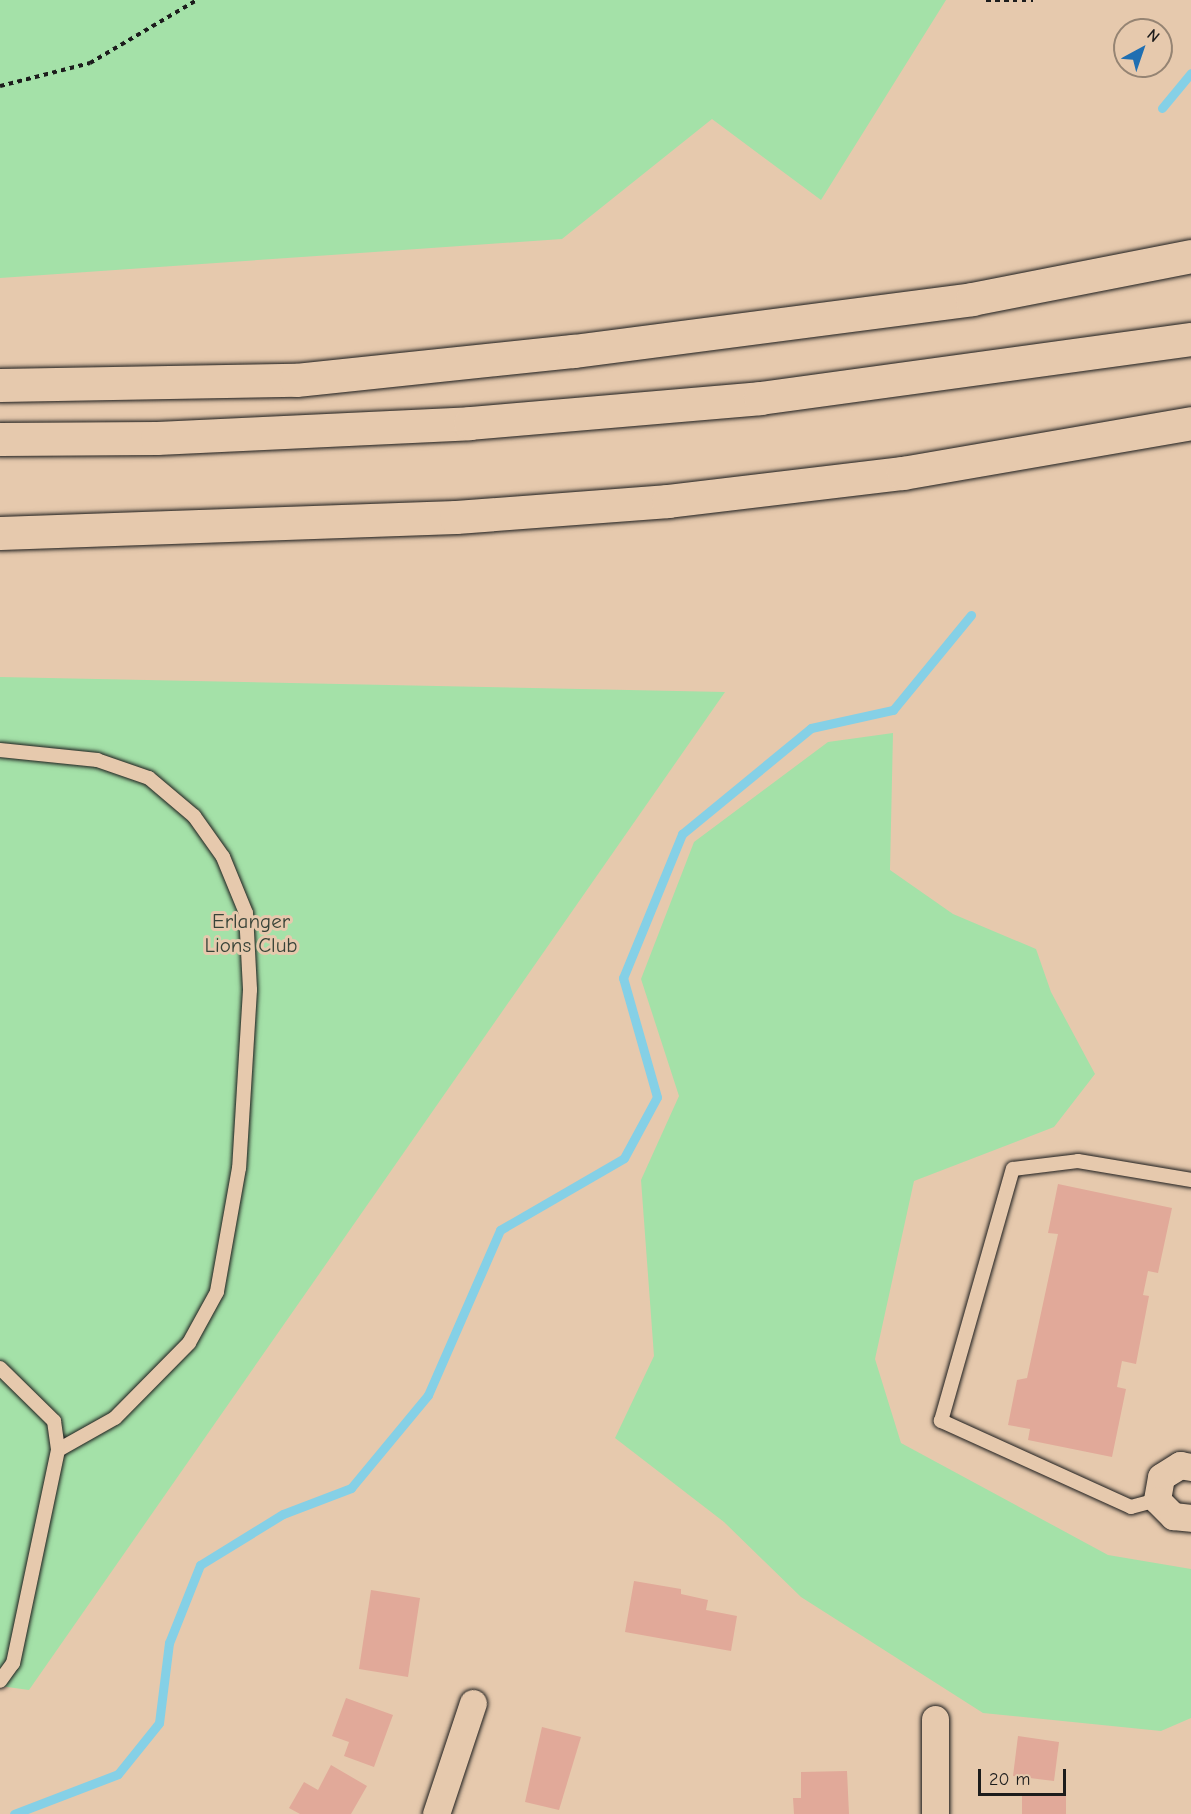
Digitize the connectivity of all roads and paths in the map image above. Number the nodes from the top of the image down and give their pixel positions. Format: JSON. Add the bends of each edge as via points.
{"nodes":[{"id":1,"x":197,"y":0,"type":"edge"},
{"id":2,"x":986,"y":0,"type":"edge"},
{"id":3,"x":1033,"y":0,"type":"edge"},
{"id":4,"x":0,"y":86,"type":"edge"},
{"id":5,"x":1191,"y":256,"type":"edge"},
{"id":6,"x":1191,"y":339,"type":"edge"},
{"id":7,"x":0,"y":385,"type":"edge"},
{"id":8,"x":1191,"y":423,"type":"edge"},
{"id":9,"x":0,"y":439,"type":"edge"},
{"id":10,"x":0,"y":533,"type":"edge"},
{"id":11,"x":0,"y":750,"type":"edge"},
{"id":12,"x":1191,"y":1180,"type":"edge"},
{"id":13,"x":0,"y":1368,"type":"edge"},
{"id":14,"x":58,"y":1450,"type":"junction"},
{"id":15,"x":1191,"y":1467,"type":"edge"},
{"id":16,"x":1157,"y":1500,"type":"junction"},
{"id":17,"x":1191,"y":1518,"type":"edge"},
{"id":18,"x":0,"y":1681,"type":"edge"},
{"id":19,"x":473,"y":1703,"type":"dead end"},
{"id":20,"x":935,"y":1719,"type":"dead end"},
{"id":21,"x":436,"y":1814,"type":"edge"},
{"id":22,"x":935,"y":1814,"type":"edge"}],
"edges":[{"from":1,"to":4,"type":"path","via":[[90,63]]},
{"from":2,"to":3,"type":"path"},
{"from":5,"to":7,"type":"highway","via":[[972,298],[574,351],[296,380]]},
{"from":6,"to":9,"type":"highway","via":[[760,398],[470,423],[157,438]]},
{"from":8,"to":10,"type":"highway","via":[[903,473],[668,501],[420,519]]},
{"from":11,"to":14,"type":"lane","via":[[97,760],[148,778],[194,816],[223,857],[246,913],[250,990],[239,1168],[217,1292],[189,1343],[124,1410]]},
{"from":12,"to":16,"type":"lane","via":[[1078,1161],[1013,1169],[941,1421],[1131,1507]]},
{"from":13,"to":14,"type":"lane","via":[[54,1421]]},
{"from":14,"to":18,"type":"lane","via":[[13,1663]]},
{"from":15,"to":16,"type":"street","via":[[1180,1465],[1161,1477]]},
{"from":16,"to":17,"type":"street","via":[[1173,1516]]},
{"from":19,"to":21,"type":"street"},
{"from":20,"to":22,"type":"street"}]}
